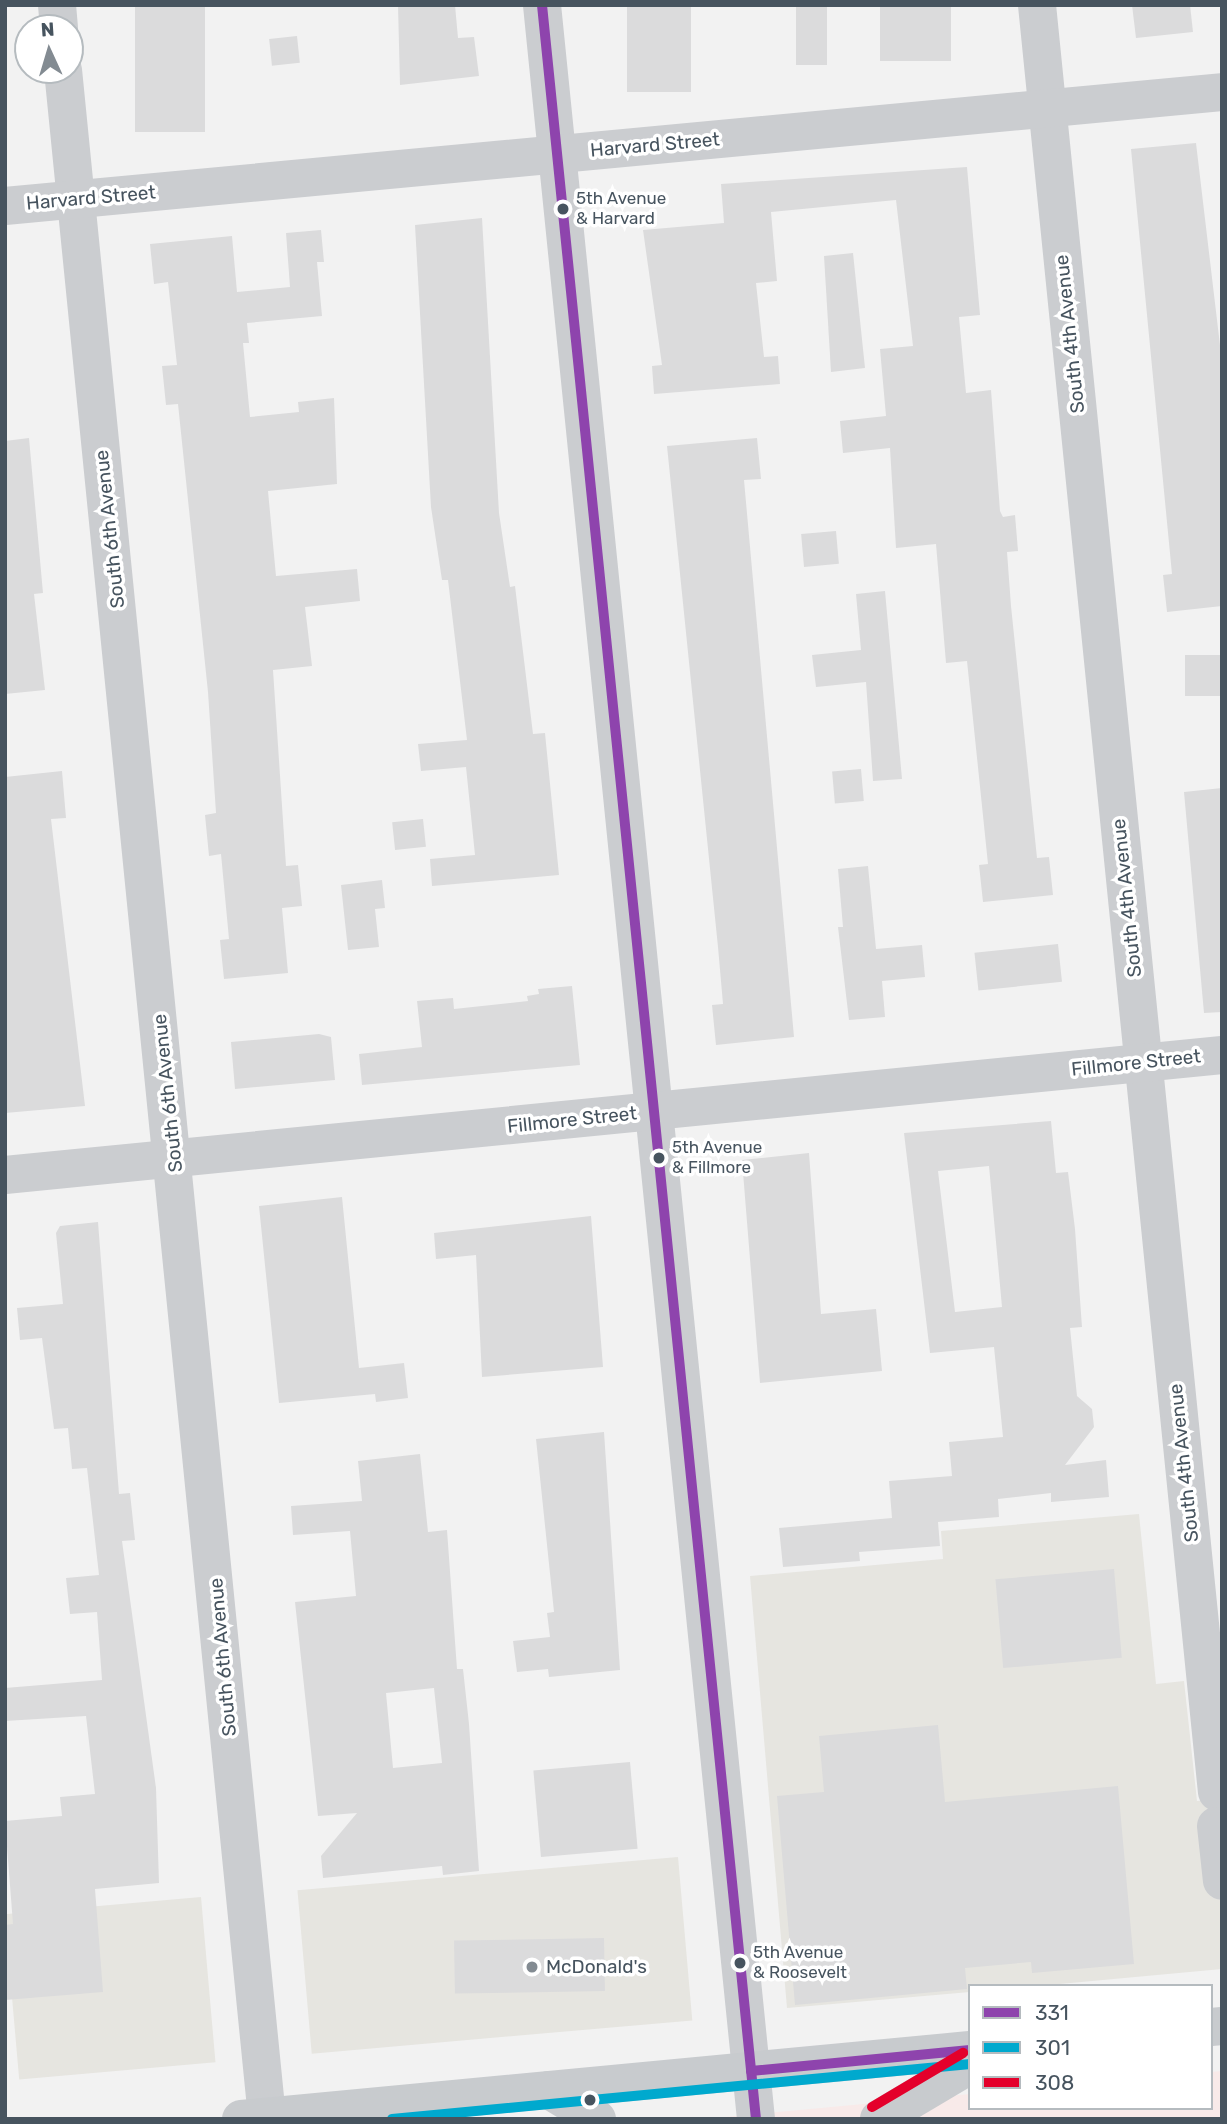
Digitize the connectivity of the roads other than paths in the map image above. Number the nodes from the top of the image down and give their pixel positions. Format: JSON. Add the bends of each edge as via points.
{"nodes":[{"id":1,"x":542,"y":5,"type":"edge"},
{"id":2,"x":1037,"y":5,"type":"edge"},
{"id":3,"x":64,"y":84,"type":"edge"},
{"id":4,"x":1222,"y":92,"type":"edge"},
{"id":5,"x":1047,"y":109,"type":"junction"},
{"id":6,"x":557,"y":155,"type":"junction"},
{"id":7,"x":76,"y":200,"type":"junction"},
{"id":8,"x":5,"y":206,"type":"edge"},
{"id":9,"x":1222,"y":1055,"type":"edge"},
{"id":10,"x":1143,"y":1062,"type":"junction"},
{"id":11,"x":655,"y":1112,"type":"junction"},
{"id":12,"x":175,"y":1158,"type":"junction"},
{"id":13,"x":5,"y":1175,"type":"edge"},
{"id":14,"x":1222,"y":1881,"type":"edge"},
{"id":15,"x":968,"y":2050,"type":"edge"},
{"id":16,"x":968,"y":2066,"type":"edge"},
{"id":17,"x":751,"y":2071,"type":"junction"},
{"id":18,"x":549,"y":2090,"type":"junction"},
{"id":19,"x":254,"y":2118,"type":"edge"},
{"id":20,"x":597,"y":2119,"type":"edge"},
{"id":21,"x":756,"y":2119,"type":"edge"},
{"id":22,"x":880,"y":2119,"type":"edge"}],
"edges":[{"from":1,"to":6,"type":"street"},
{"from":2,"to":5,"type":"street","name":"South 4th Avenue"},
{"from":3,"to":7,"type":"street","name":"South 6th Avenue"},
{"from":4,"to":5,"type":"street","name":"Harvard Street"},
{"from":5,"to":6,"type":"street","name":"Harvard Street"},
{"from":5,"to":10,"type":"street","name":"South 4th Avenue"},
{"from":6,"to":7,"type":"street","name":"Harvard Street"},
{"from":6,"to":11,"type":"street"},
{"from":7,"to":8,"type":"street","name":"Harvard Street"},
{"from":7,"to":12,"type":"street","name":"South 6th Avenue"},
{"from":9,"to":10,"type":"street","name":"Fillmore Street"},
{"from":10,"to":11,"type":"street","name":"Fillmore Street"},
{"from":10,"to":14,"type":"street","name":"South 4th Avenue"},
{"from":11,"to":12,"type":"street","name":"Fillmore Street"},
{"from":11,"to":17,"type":"street"},
{"from":12,"to":13,"type":"street","name":"Fillmore Street"},
{"from":12,"to":19,"type":"street","name":"South 6th Avenue","via":[[251,1950]]},
{"from":15,"to":17,"type":"main road"},
{"from":16,"to":22,"type":"main road"},
{"from":17,"to":18,"type":"main road"},
{"from":17,"to":21,"type":"street"},
{"from":18,"to":19,"type":"main road"},
{"from":18,"to":20,"type":"main road"}]}
